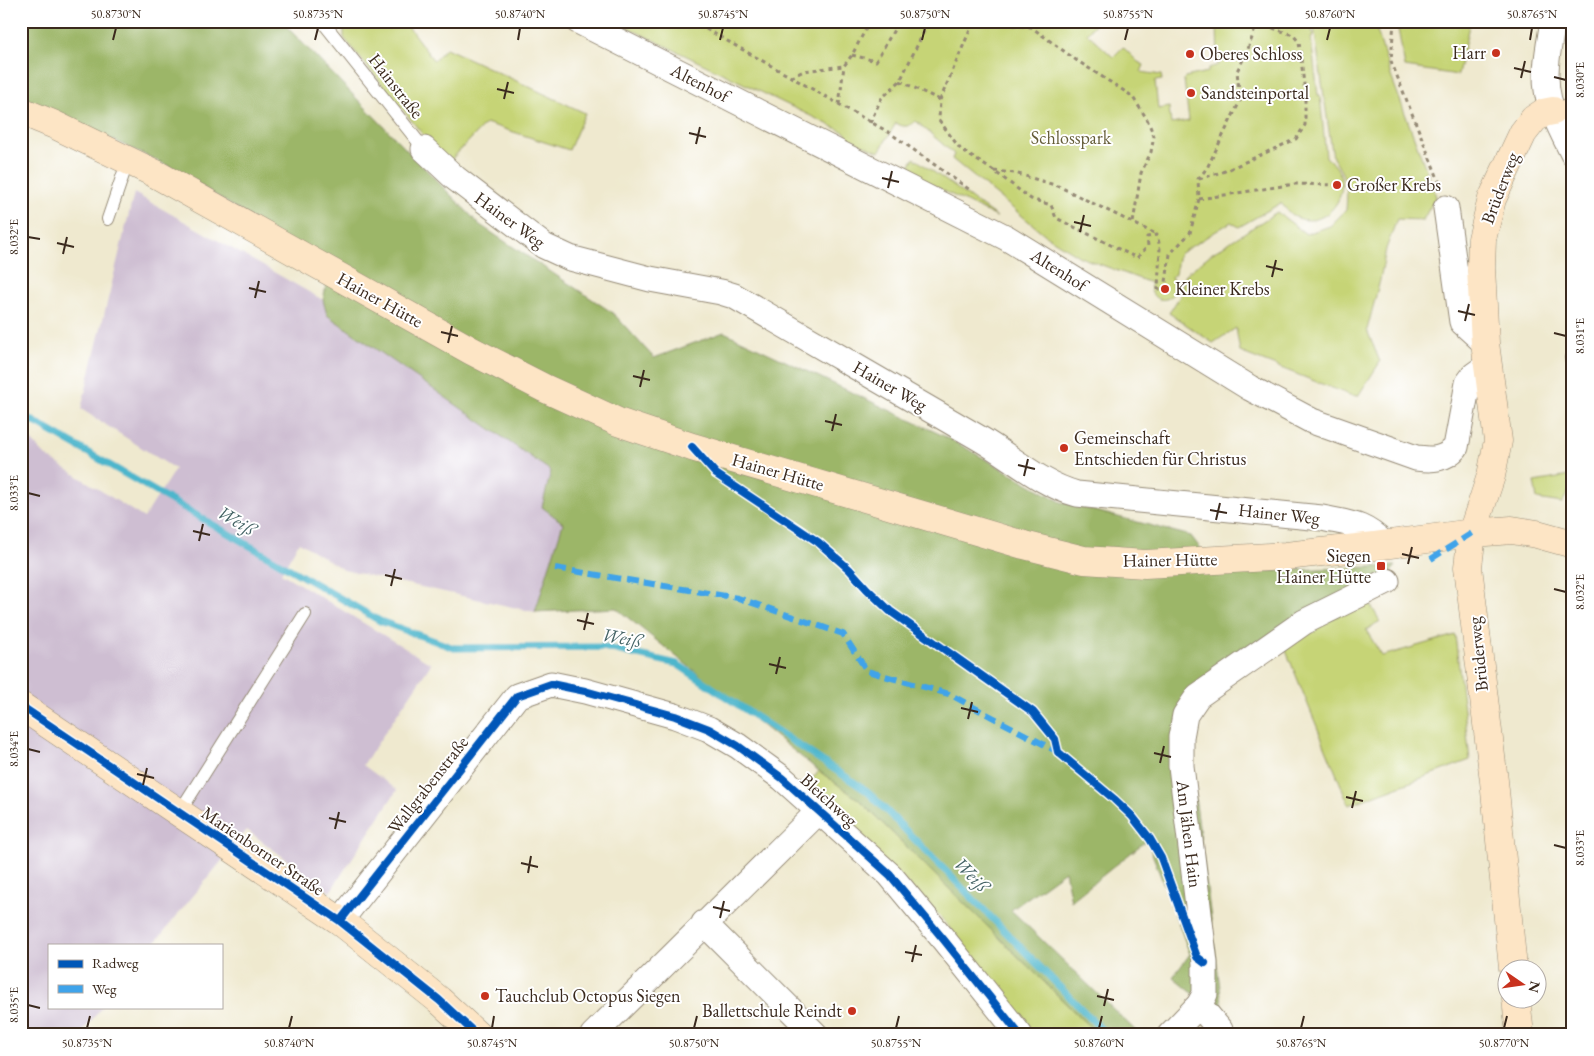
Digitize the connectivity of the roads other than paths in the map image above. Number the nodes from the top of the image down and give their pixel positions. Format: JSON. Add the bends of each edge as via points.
{"nodes":[{"id":1,"x":322,"y":21,"type":"edge"},
{"id":2,"x":578,"y":21,"type":"edge"},
{"id":3,"x":1552,"y":21,"type":"edge"},
{"id":4,"x":21,"y":111,"type":"edge"},
{"id":5,"x":1554,"y":112,"type":"junction"},
{"id":6,"x":424,"y":149,"type":"joint"},
{"id":7,"x":1573,"y":154,"type":"edge"},
{"id":8,"x":128,"y":160,"type":"junction"},
{"id":9,"x":1446,"y":208,"type":"road end"},
{"id":10,"x":108,"y":220,"type":"dead end"},
{"id":11,"x":1486,"y":354,"type":"junction"},
{"id":12,"x":1472,"y":533,"type":"junction"},
{"id":13,"x":1384,"y":544,"type":"junction"},
{"id":14,"x":1573,"y":544,"type":"edge"},
{"id":15,"x":1387,"y":580,"type":"dead end"},
{"id":16,"x":305,"y":614,"type":"dead end"},
{"id":17,"x":551,"y":684,"type":"joint"},
{"id":18,"x":21,"y":706,"type":"edge"},
{"id":19,"x":819,"y":811,"type":"junction"},
{"id":20,"x":179,"y":813,"type":"junction"},
{"id":21,"x":340,"y":921,"type":"junction"},
{"id":22,"x":704,"y":923,"type":"junction"},
{"id":23,"x":1512,"y":958,"type":"edge"},
{"id":24,"x":1199,"y":1005,"type":"junction"},
{"id":25,"x":1517,"y":1008,"type":"edge"},
{"id":26,"x":477,"y":1035,"type":"edge"},
{"id":27,"x":593,"y":1035,"type":"edge"},
{"id":28,"x":816,"y":1035,"type":"edge"},
{"id":29,"x":1020,"y":1035,"type":"edge"},
{"id":30,"x":1170,"y":1035,"type":"edge"},
{"id":31,"x":1222,"y":1035,"type":"edge"},
{"id":32,"x":1520,"y":1035,"type":"edge"}],
"edges":[{"from":1,"to":6,"type":"lane","name":"Hainstraße"},
{"from":2,"to":11,"type":"street","name":"Altenhof","via":[[1007,238],[1250,388],[1312,421],[1416,458],[1430,460],[1450,454],[1456,447],[1468,383]]},
{"from":3,"to":5,"type":"street","via":[[1546,72]]},
{"from":4,"to":8,"type":"street","name":"Hainer Hütte"},
{"from":5,"to":7,"type":"street"},
{"from":5,"to":11,"type":"street","name":"Brüderweg","via":[[1543,113],[1523,132],[1492,199],[1482,239],[1480,268]]},
{"from":6,"to":13,"type":"street","name":"Hainer Weg","via":[[455,178],[544,246],[570,258],[734,296],[984,441],[1060,489],[1077,494],[1322,518],[1355,524],[1372,532]]},
{"from":8,"to":10,"type":"lane"},
{"from":8,"to":13,"type":"street","name":"Hainer Hütte","via":[[544,388],[618,422],[702,450],[1084,560],[1145,564],[1286,556]]},
{"from":9,"to":11,"type":"street","via":[[1462,322]]},
{"from":11,"to":12,"type":"street","name":"Brüderweg","via":[[1498,441],[1491,476]]},
{"from":12,"to":13,"type":"street","name":"Hainer Hütte"},
{"from":12,"to":14,"type":"street","name":"Hainer Hütte","via":[[1512,530]]},
{"from":12,"to":23,"type":"street","name":"Brüderweg","via":[[1468,567]]},
{"from":15,"to":24,"type":"street","name":"Am Jähen Hain","via":[[1304,622],[1198,696],[1184,715],[1180,766],[1205,963],[1205,994]]},
{"from":16,"to":20,"type":"lane"},
{"from":17,"to":19,"type":"street","name":"Bleichweg","via":[[675,716],[708,729],[782,778]]},
{"from":17,"to":21,"type":"street","name":"Wallgrabenstraße","via":[[517,696]]},
{"from":18,"to":20,"type":"street","name":"Marienborner Straße"},
{"from":19,"to":22,"type":"street"},
{"from":19,"to":29,"type":"street","name":"Bleichweg","via":[[890,875]]},
{"from":20,"to":21,"type":"street","name":"Marienborner Straße"},
{"from":21,"to":26,"type":"street","name":"Marienborner Straße","via":[[432,994]]},
{"from":22,"to":27,"type":"street"},
{"from":22,"to":28,"type":"street"},
{"from":24,"to":30,"type":"street","name":"Am Jähen Hain"},
{"from":24,"to":31,"type":"street"},
{"from":25,"to":32,"type":"street"}]}
